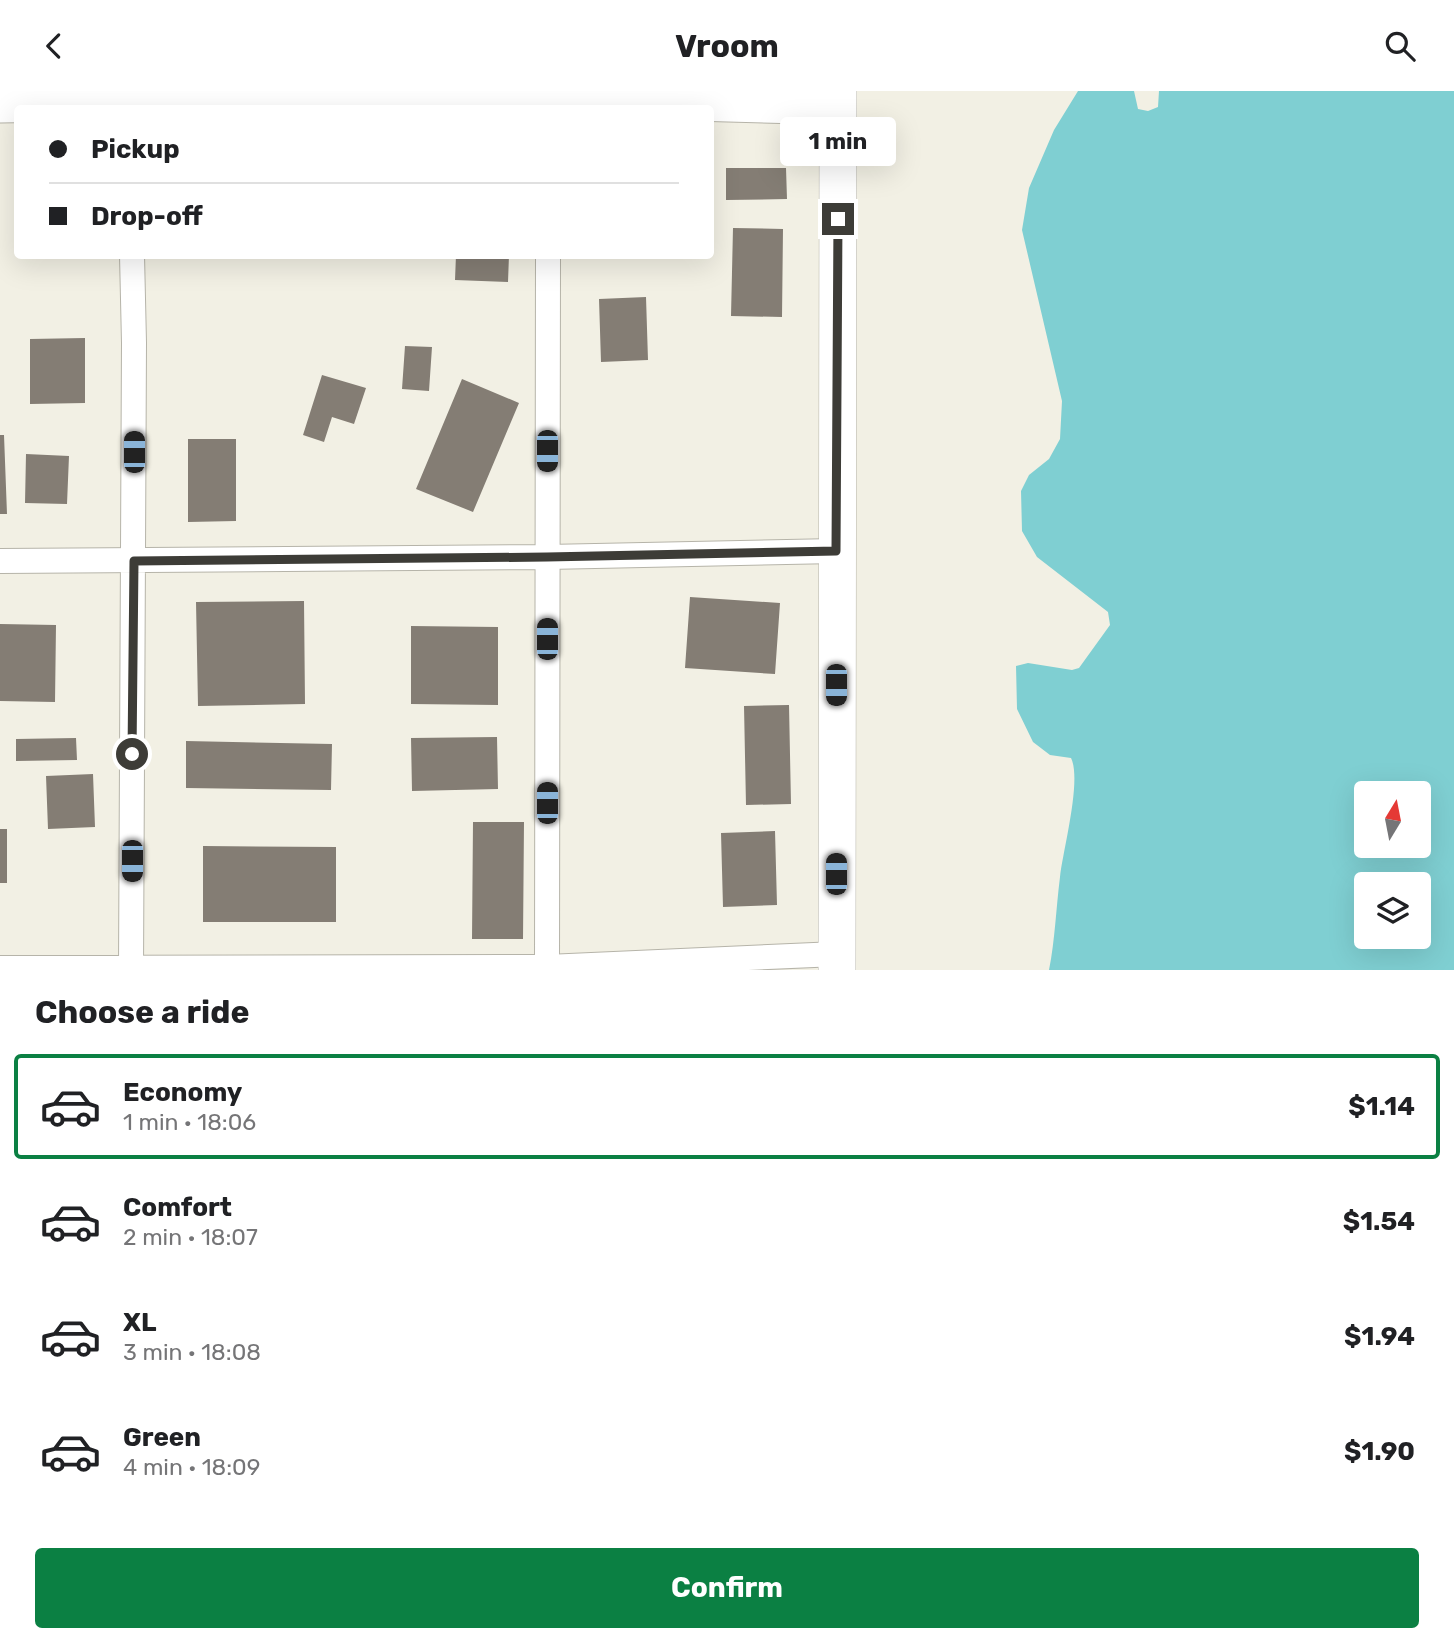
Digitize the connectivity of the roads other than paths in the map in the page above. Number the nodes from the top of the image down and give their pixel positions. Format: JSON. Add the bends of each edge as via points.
{"nodes":[{"id":1,"x":838,"y":99,"type":"edge"},
{"id":2,"x":547,"y":100,"type":"edge"},
{"id":3,"x":129,"y":101,"type":"edge"},
{"id":4,"x":26,"y":105,"type":"edge"},
{"id":5,"x":132,"y":259,"type":"edge"},
{"id":6,"x":548,"y":259,"type":"edge"},
{"id":7,"x":836,"y":551,"type":"junction"},
{"id":8,"x":547,"y":557,"type":"junction"},
{"id":9,"x":0,"y":561,"type":"edge"},
{"id":10,"x":134,"y":561,"type":"junction"},
{"id":11,"x":837,"y":962,"type":"edge"},
{"id":12,"x":0,"y":968,"type":"edge"},
{"id":13,"x":547,"y":968,"type":"edge"},
{"id":14,"x":131,"y":969,"type":"edge"}],
"edges":[{"from":1,"to":2,"type":"main road"},
{"from":1,"to":7,"type":"main road"},
{"from":2,"to":3,"type":"main road"},
{"from":3,"to":4,"type":"main road"},
{"from":5,"to":10,"type":"street"},
{"from":6,"to":8,"type":"street"},
{"from":7,"to":8,"type":"street"},
{"from":7,"to":11,"type":"main road"},
{"from":8,"to":10,"type":"street"},
{"from":8,"to":13,"type":"street"},
{"from":9,"to":10,"type":"street"},
{"from":10,"to":14,"type":"street"},
{"from":11,"to":13,"type":"street"},
{"from":12,"to":14,"type":"street"},
{"from":13,"to":14,"type":"street"}]}
